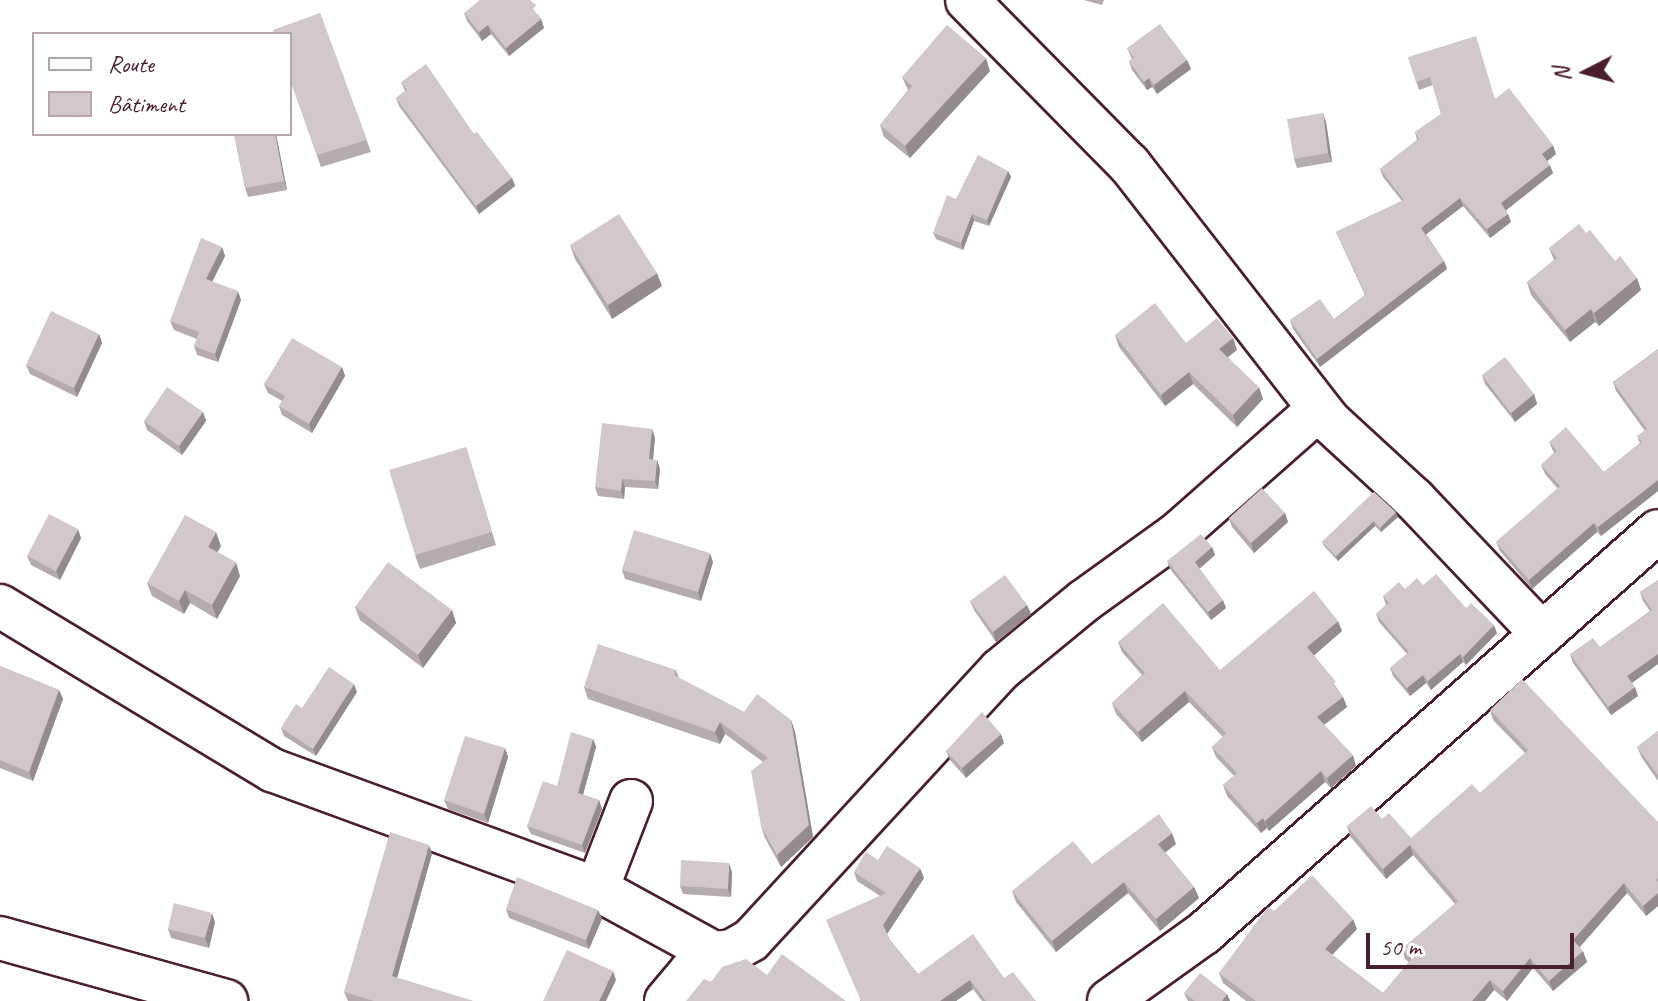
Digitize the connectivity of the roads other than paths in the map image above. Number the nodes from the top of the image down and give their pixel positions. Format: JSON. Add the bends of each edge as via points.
{"nodes":[{"id":1,"x":967,"y":0,"type":"edge"},
{"id":2,"x":1319,"y":409,"type":"junction"},
{"id":3,"x":1658,"y":531,"type":"edge"},
{"id":4,"x":0,"y":606,"type":"edge"},
{"id":5,"x":1542,"y":634,"type":"junction"},
{"id":6,"x":631,"y":801,"type":"dead end"},
{"id":7,"x":597,"y":889,"type":"junction"},
{"id":8,"x":0,"y":938,"type":"edge"},
{"id":9,"x":714,"y":953,"type":"junction"},
{"id":10,"x":226,"y":1001,"type":"edge"},
{"id":11,"x":666,"y":1001,"type":"edge"},
{"id":12,"x":1109,"y":1001,"type":"edge"}],
"edges":[{"from":1,"to":2,"type":"street","via":[[1129,164]]},
{"from":2,"to":5,"type":"street","via":[[1414,499]]},
{"from":2,"to":9,"type":"street","via":[[1177,534],[1000,670],[751,940],[732,951]]},
{"from":3,"to":5,"type":"street"},
{"from":4,"to":7,"type":"street","via":[[272,770]]},
{"from":5,"to":12,"type":"street","via":[[1204,933]]},
{"from":6,"to":7,"type":"street"},
{"from":7,"to":9,"type":"street"},
{"from":8,"to":10,"type":"street"},
{"from":9,"to":11,"type":"street"}]}
